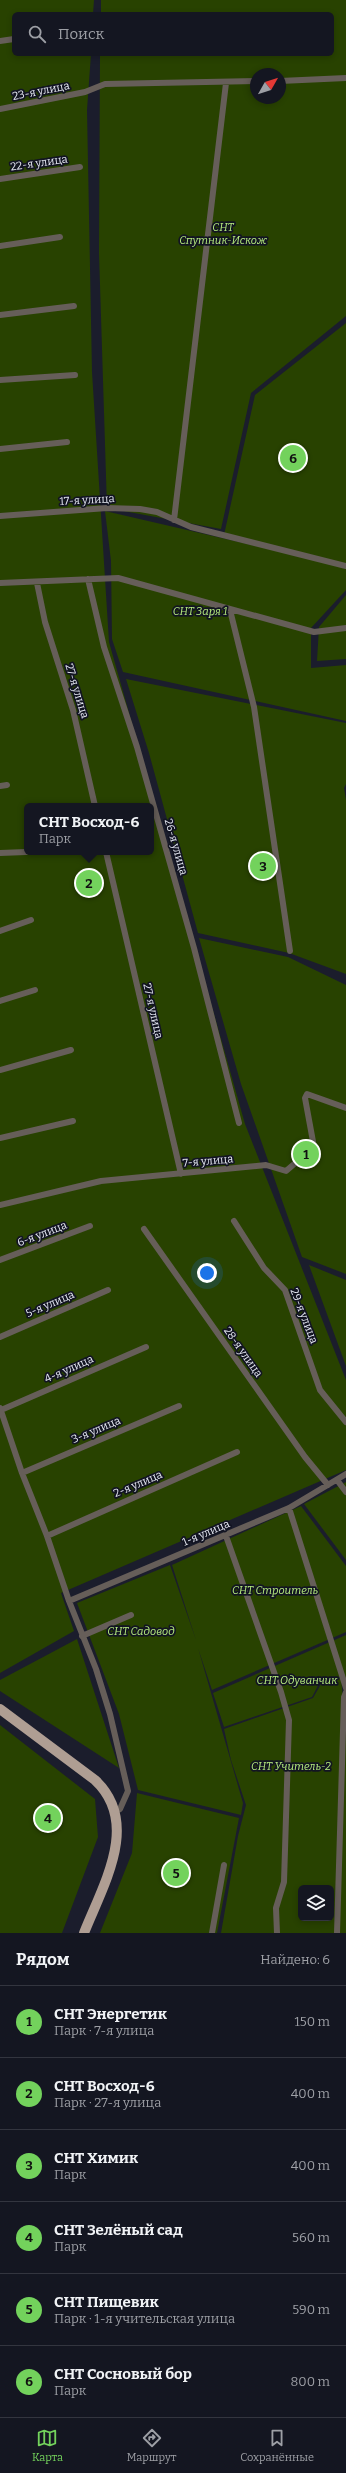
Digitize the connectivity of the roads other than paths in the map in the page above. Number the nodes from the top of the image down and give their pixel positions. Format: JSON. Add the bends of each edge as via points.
{"nodes":[{"id":1,"x":12,"y":39,"type":"edge"},
{"id":2,"x":0,"y":41,"type":"edge"},
{"id":3,"x":346,"y":78,"type":"edge"},
{"id":4,"x":250,"y":81,"type":"edge"},
{"id":5,"x":286,"y":81,"type":"edge"},
{"id":6,"x":226,"y":83,"type":"junction"},
{"id":7,"x":0,"y":109,"type":"edge"},
{"id":8,"x":80,"y":167,"type":"dead end"},
{"id":9,"x":0,"y":179,"type":"edge"},
{"id":10,"x":60,"y":237,"type":"dead end"},
{"id":11,"x":0,"y":246,"type":"edge"},
{"id":12,"x":74,"y":306,"type":"dead end"},
{"id":13,"x":0,"y":315,"type":"edge"},
{"id":14,"x":75,"y":375,"type":"dead end"},
{"id":15,"x":0,"y":380,"type":"edge"},
{"id":16,"x":66,"y":442,"type":"dead end"},
{"id":17,"x":0,"y":449,"type":"edge"},
{"id":18,"x":0,"y":516,"type":"edge"},
{"id":19,"x":174,"y":520,"type":"junction"},
{"id":20,"x":346,"y":566,"type":"edge"},
{"id":21,"x":88,"y":579,"type":"junction"},
{"id":22,"x":38,"y":583,"type":"junction"},
{"id":23,"x":0,"y":584,"type":"edge"},
{"id":24,"x":230,"y":610,"type":"junction"},
{"id":25,"x":346,"y":628,"type":"edge"},
{"id":26,"x":94,"y":803,"type":"edge"},
{"id":27,"x":153,"y":803,"type":"edge"},
{"id":28,"x":154,"y":807,"type":"edge"},
{"id":29,"x":24,"y":852,"type":"edge"},
{"id":30,"x":0,"y":853,"type":"edge"},
{"id":31,"x":107,"y":855,"type":"edge"},
{"id":32,"x":31,"y":920,"type":"dead end"},
{"id":33,"x":0,"y":931,"type":"edge"},
{"id":34,"x":290,"y":951,"type":"dead end"},
{"id":35,"x":36,"y":990,"type":"dead end"},
{"id":36,"x":0,"y":1001,"type":"edge"},
{"id":37,"x":71,"y":1050,"type":"dead end"},
{"id":38,"x":0,"y":1070,"type":"edge"},
{"id":39,"x":346,"y":1108,"type":"edge"},
{"id":40,"x":73,"y":1121,"type":"dead end"},
{"id":41,"x":239,"y":1123,"type":"dead end"},
{"id":42,"x":0,"y":1138,"type":"edge"},
{"id":43,"x":181,"y":1174,"type":"junction"},
{"id":44,"x":0,"y":1205,"type":"edge"},
{"id":45,"x":234,"y":1221,"type":"dead end"},
{"id":46,"x":90,"y":1226,"type":"dead end"},
{"id":47,"x":144,"y":1229,"type":"dead end"},
{"id":48,"x":0,"y":1260,"type":"edge"},
{"id":49,"x":108,"y":1290,"type":"dead end"},
{"id":50,"x":0,"y":1337,"type":"edge"},
{"id":51,"x":146,"y":1347,"type":"dead end"},
{"id":52,"x":179,"y":1406,"type":"dead end"},
{"id":53,"x":0,"y":1409,"type":"edge"},
{"id":54,"x":346,"y":1422,"type":"edge"},
{"id":55,"x":237,"y":1452,"type":"dead end"},
{"id":56,"x":22,"y":1472,"type":"junction"},
{"id":57,"x":346,"y":1474,"type":"edge"},
{"id":58,"x":337,"y":1480,"type":"junction"},
{"id":59,"x":328,"y":1485,"type":"junction"},
{"id":60,"x":346,"y":1492,"type":"edge"},
{"id":61,"x":289,"y":1508,"type":"junction"},
{"id":62,"x":47,"y":1536,"type":"junction"},
{"id":63,"x":226,"y":1536,"type":"junction"},
{"id":64,"x":70,"y":1601,"type":"junction"},
{"id":65,"x":131,"y":1615,"type":"dead end"},
{"id":66,"x":82,"y":1636,"type":"junction"},
{"id":67,"x":346,"y":1688,"type":"edge"},
{"id":68,"x":346,"y":1692,"type":"edge"},
{"id":69,"x":0,"y":1709,"type":"edge"},
{"id":70,"x":116,"y":1811,"type":"junction"},
{"id":71,"x":224,"y":1865,"type":"dead end"},
{"id":72,"x":84,"y":1933,"type":"edge"},
{"id":73,"x":212,"y":1933,"type":"edge"},
{"id":74,"x":277,"y":1933,"type":"edge"},
{"id":75,"x":337,"y":1933,"type":"edge"}],
"edges":[{"from":1,"to":2,"type":"street"},
{"from":3,"to":5,"type":"street"},
{"from":4,"to":6,"type":"street","name":"23-я улица"},
{"from":6,"to":7,"type":"street","name":"23-я улица","via":[[105,84],[85,92]]},
{"from":6,"to":19,"type":"street"},
{"from":8,"to":9,"type":"street","name":"22-я улица"},
{"from":10,"to":11,"type":"street"},
{"from":12,"to":13,"type":"street"},
{"from":14,"to":15,"type":"street"},
{"from":16,"to":17,"type":"street"},
{"from":18,"to":19,"type":"street","name":"17-я улица","via":[[107,508],[157,512]]},
{"from":19,"to":20,"type":"street","name":"17-я улица","via":[[205,531]]},
{"from":21,"to":22,"type":"street"},
{"from":21,"to":24,"type":"street","via":[[118,578]]},
{"from":21,"to":27,"type":"street","name":"26-я улица","via":[[104,647]]},
{"from":22,"to":23,"type":"street"},
{"from":22,"to":26,"type":"street","name":"27-я улица","via":[[45,622],[73,710]]},
{"from":24,"to":25,"type":"street","via":[[314,632]]},
{"from":24,"to":34,"type":"street","via":[[254,707]]},
{"from":28,"to":41,"type":"street","name":"26-я улица"},
{"from":29,"to":30,"type":"street"},
{"from":31,"to":43,"type":"street","name":"27-я улица"},
{"from":32,"to":33,"type":"street"},
{"from":35,"to":36,"type":"street"},
{"from":37,"to":38,"type":"street"},
{"from":39,"to":43,"type":"street","name":"7-я улица","via":[[307,1094],[305,1098],[314,1147],[286,1171],[266,1165]]},
{"from":40,"to":42,"type":"street"},
{"from":43,"to":44,"type":"street","name":"7-я улица","via":[[101,1181]]},
{"from":45,"to":54,"type":"street","name":"29-я улица","via":[[264,1268],[285,1290],[320,1390]]},
{"from":46,"to":48,"type":"street","name":"6-я улица"},
{"from":47,"to":59,"type":"street","name":"28-я улица","via":[[305,1457]]},
{"from":49,"to":50,"type":"street","name":"5-я улица"},
{"from":51,"to":53,"type":"street","name":"4-я улица"},
{"from":52,"to":56,"type":"street","name":"3-я улица"},
{"from":53,"to":56,"type":"street"},
{"from":55,"to":62,"type":"street","name":"2-я улица"},
{"from":56,"to":62,"type":"street"},
{"from":57,"to":58,"type":"street","name":"1-я улица"},
{"from":58,"to":59,"type":"street","name":"1-я улица"},
{"from":58,"to":60,"type":"street"},
{"from":59,"to":61,"type":"street","name":"1-я улица"},
{"from":61,"to":63,"type":"street","name":"1-я улица"},
{"from":61,"to":67,"type":"street"},
{"from":62,"to":64,"type":"street"},
{"from":63,"to":64,"type":"street","name":"1-я улица"},
{"from":63,"to":74,"type":"street","via":[[289,1720],[284,1882],[276,1908]]},
{"from":64,"to":66,"type":"street"},
{"from":65,"to":66,"type":"street"},
{"from":66,"to":70,"type":"street","via":[[96,1669],[121,1755],[128,1790],[120,1810]]},
{"from":68,"to":75,"type":"street"},
{"from":69,"to":70,"type":"main road","via":[[96,1780],[108,1794]]},
{"from":70,"to":72,"type":"main road","via":[[118,1827],[115,1851]]},
{"from":71,"to":73,"type":"street"}]}
